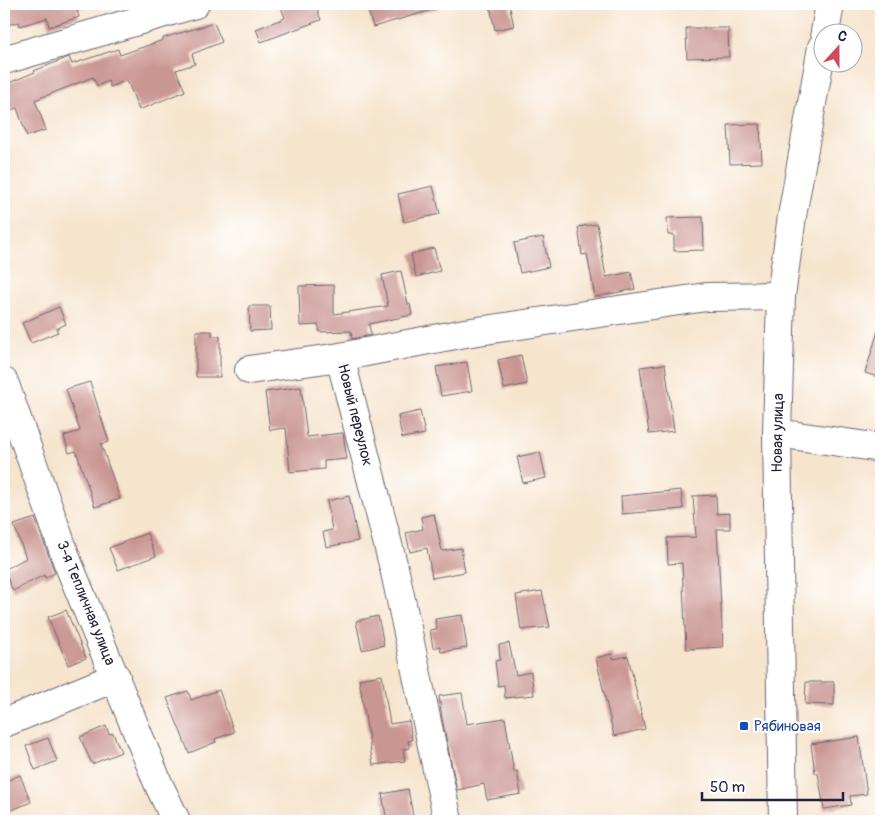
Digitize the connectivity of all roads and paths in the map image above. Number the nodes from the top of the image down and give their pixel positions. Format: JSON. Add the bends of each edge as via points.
{"nodes":[{"id":1,"x":194,"y":4,"type":"edge"},
{"id":2,"x":830,"y":4,"type":"edge"},
{"id":3,"x":827,"y":22,"type":"edge"},
{"id":4,"x":4,"y":60,"type":"edge"},
{"id":5,"x":818,"y":72,"type":"edge"},
{"id":6,"x":781,"y":296,"type":"junction"},
{"id":7,"x":340,"y":356,"type":"junction"},
{"id":8,"x":249,"y":370,"type":"dead end"},
{"id":9,"x":4,"y":382,"type":"edge"},
{"id":10,"x":776,"y":433,"type":"junction"},
{"id":11,"x":881,"y":448,"type":"edge"},
{"id":12,"x":116,"y":678,"type":"junction"},
{"id":13,"x":4,"y":723,"type":"edge"},
{"id":14,"x":176,"y":821,"type":"edge"},
{"id":15,"x":448,"y":821,"type":"edge"},
{"id":16,"x":782,"y":821,"type":"edge"}],
"edges":[{"from":1,"to":4,"type":"street"},
{"from":2,"to":3,"type":"street"},
{"from":5,"to":6,"type":"street","name":"Новая улица"},
{"from":6,"to":7,"type":"street","name":"Новый переулок","via":[[706,297],[465,333]]},
{"from":6,"to":10,"type":"street","name":"Новая улица"},
{"from":7,"to":8,"type":"street"},
{"from":7,"to":15,"type":"street","name":"Новый переулок","via":[[395,572]]},
{"from":9,"to":12,"type":"street","name":"3-я Тепличная улица","via":[[68,563]]},
{"from":10,"to":11,"type":"street"},
{"from":10,"to":16,"type":"street","name":"Новая улица"},
{"from":12,"to":13,"type":"street"},
{"from":12,"to":14,"type":"street","name":"3-я Тепличная улица"}]}
